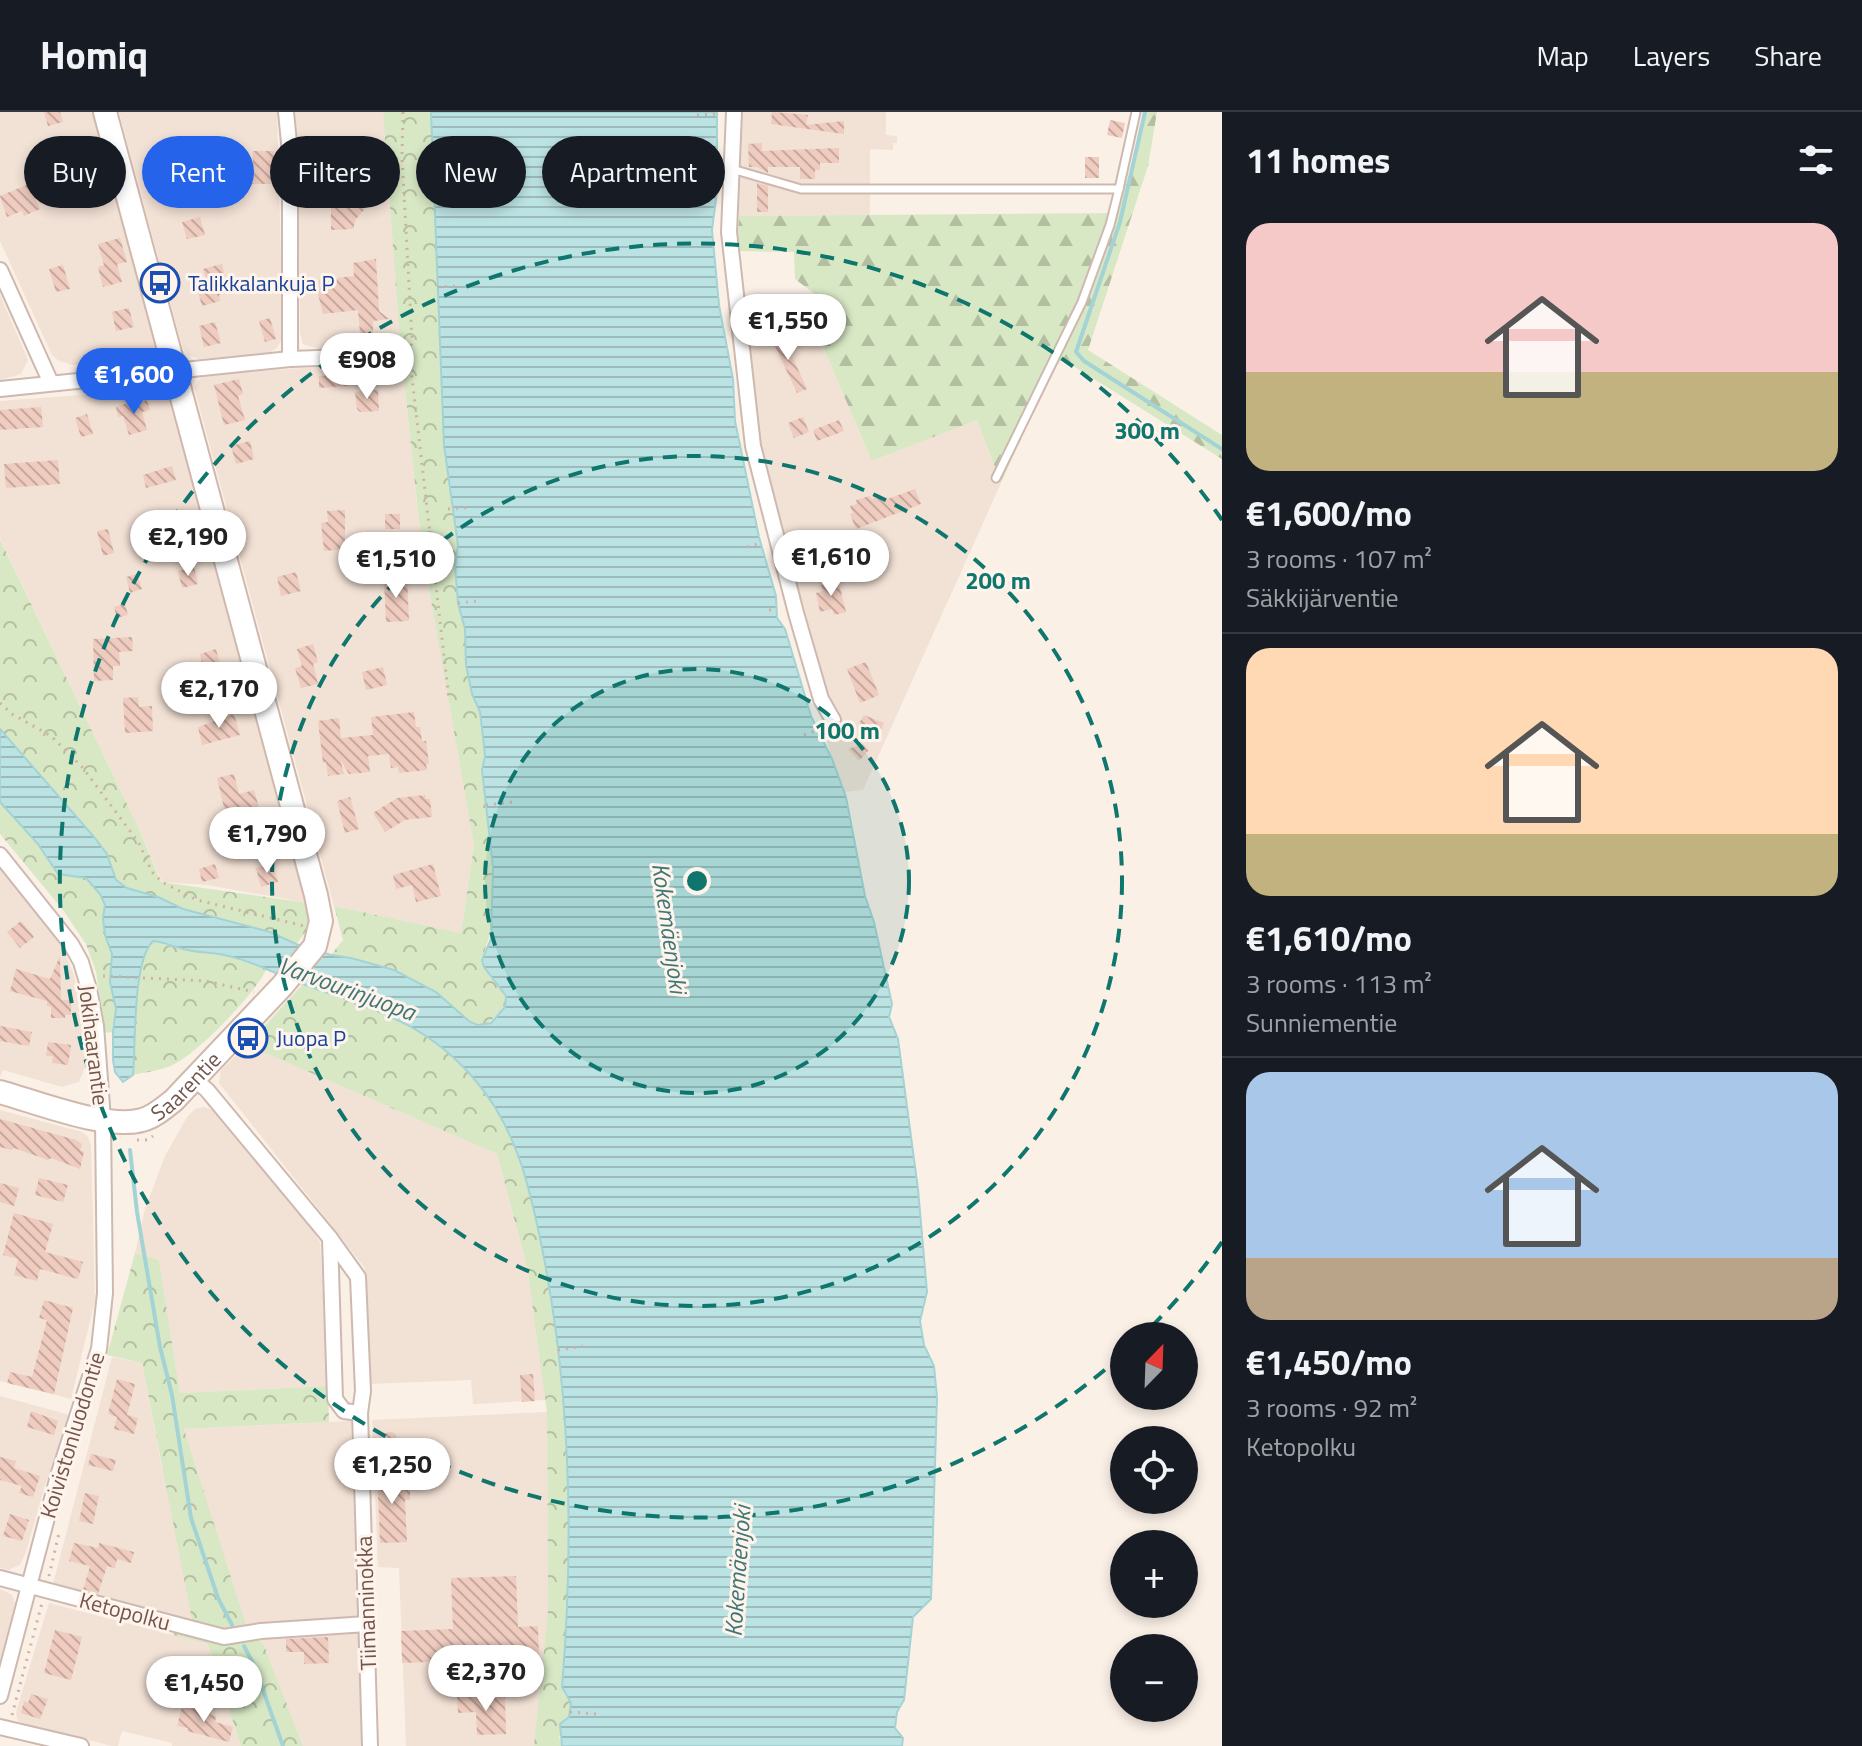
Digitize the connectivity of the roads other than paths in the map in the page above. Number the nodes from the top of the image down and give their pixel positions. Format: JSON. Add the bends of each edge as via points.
{"nodes":[{"id":1,"x":105,"y":112,"type":"edge"},
{"id":2,"x":286,"y":112,"type":"edge"},
{"id":3,"x":734,"y":112,"type":"edge"},
{"id":4,"x":1136,"y":112,"type":"edge"},
{"id":5,"x":725,"y":163,"type":"edge"},
{"id":6,"x":725,"y":169,"type":"edge"},
{"id":7,"x":725,"y":182,"type":"edge"},
{"id":8,"x":1119,"y":189,"type":"junction"},
{"id":9,"x":0,"y":270,"type":"edge"},
{"id":10,"x":346,"y":357,"type":"dead end"},
{"id":11,"x":290,"y":359,"type":"junction"},
{"id":12,"x":174,"y":371,"type":"junction"},
{"id":13,"x":51,"y":383,"type":"junction"},
{"id":14,"x":0,"y":389,"type":"edge"},
{"id":15,"x":996,"y":478,"type":"dead end"},
{"id":16,"x":833,"y":720,"type":"dead end"},
{"id":17,"x":0,"y":855,"type":"edge"},
{"id":18,"x":194,"y":1079,"type":"junction"},
{"id":19,"x":0,"y":1092,"type":"edge"},
{"id":20,"x":103,"y":1120,"type":"junction"},
{"id":21,"x":330,"y":1238,"type":"junction"},
{"id":22,"x":360,"y":1413,"type":"junction"},
{"id":23,"x":0,"y":1578,"type":"edge"},
{"id":24,"x":27,"y":1585,"type":"junction"},
{"id":25,"x":367,"y":1624,"type":"junction"},
{"id":26,"x":0,"y":1696,"type":"edge"},
{"id":27,"x":0,"y":1727,"type":"edge"},
{"id":28,"x":81,"y":1746,"type":"edge"},
{"id":29,"x":370,"y":1746,"type":"edge"}],
"edges":[{"from":1,"to":12,"type":"street"},
{"from":2,"to":11,"type":"street"},
{"from":3,"to":5,"type":"street"},
{"from":4,"to":8,"type":"lane"},
{"from":6,"to":8,"type":"lane","via":[[801,189]]},
{"from":7,"to":16,"type":"street","via":[[753,446],[821,699]]},
{"from":8,"to":15,"type":"lane","via":[[1082,302]]},
{"from":9,"to":13,"type":"street"},
{"from":10,"to":11,"type":"street"},
{"from":11,"to":12,"type":"street"},
{"from":12,"to":13,"type":"street"},
{"from":12,"to":18,"type":"street","name":"Saarentie","via":[[321,921],[317,938],[276,993]]},
{"from":13,"to":14,"type":"street"},
{"from":17,"to":20,"type":"street","name":"Jokihaarantie","via":[[59,926],[81,962],[96,1026]]},
{"from":18,"to":20,"type":"street","name":"Saarentie","via":[[167,1106],[143,1120]]},
{"from":18,"to":21,"type":"street","name":"Tiimanninokka"},
{"from":19,"to":20,"type":"street","name":"Saarentie"},
{"from":20,"to":24,"type":"street","name":"Koivistonluodontie","via":[[105,1293],[99,1349]]},
{"from":21,"to":22,"type":"street","name":"Tiimanninokka","via":[[358,1277]]},
{"from":21,"to":22,"type":"street","via":[[335,1399],[344,1411]]},
{"from":22,"to":25,"type":"street","name":"Tiimanninokka"},
{"from":23,"to":24,"type":"street","name":"Ketopolku"},
{"from":24,"to":25,"type":"street","name":"Ketopolku","via":[[224,1637]]},
{"from":24,"to":26,"type":"street","name":"Koivistonluodontie"},
{"from":25,"to":29,"type":"street","name":"Tiimanninokka"},
{"from":27,"to":28,"type":"street"}]}
